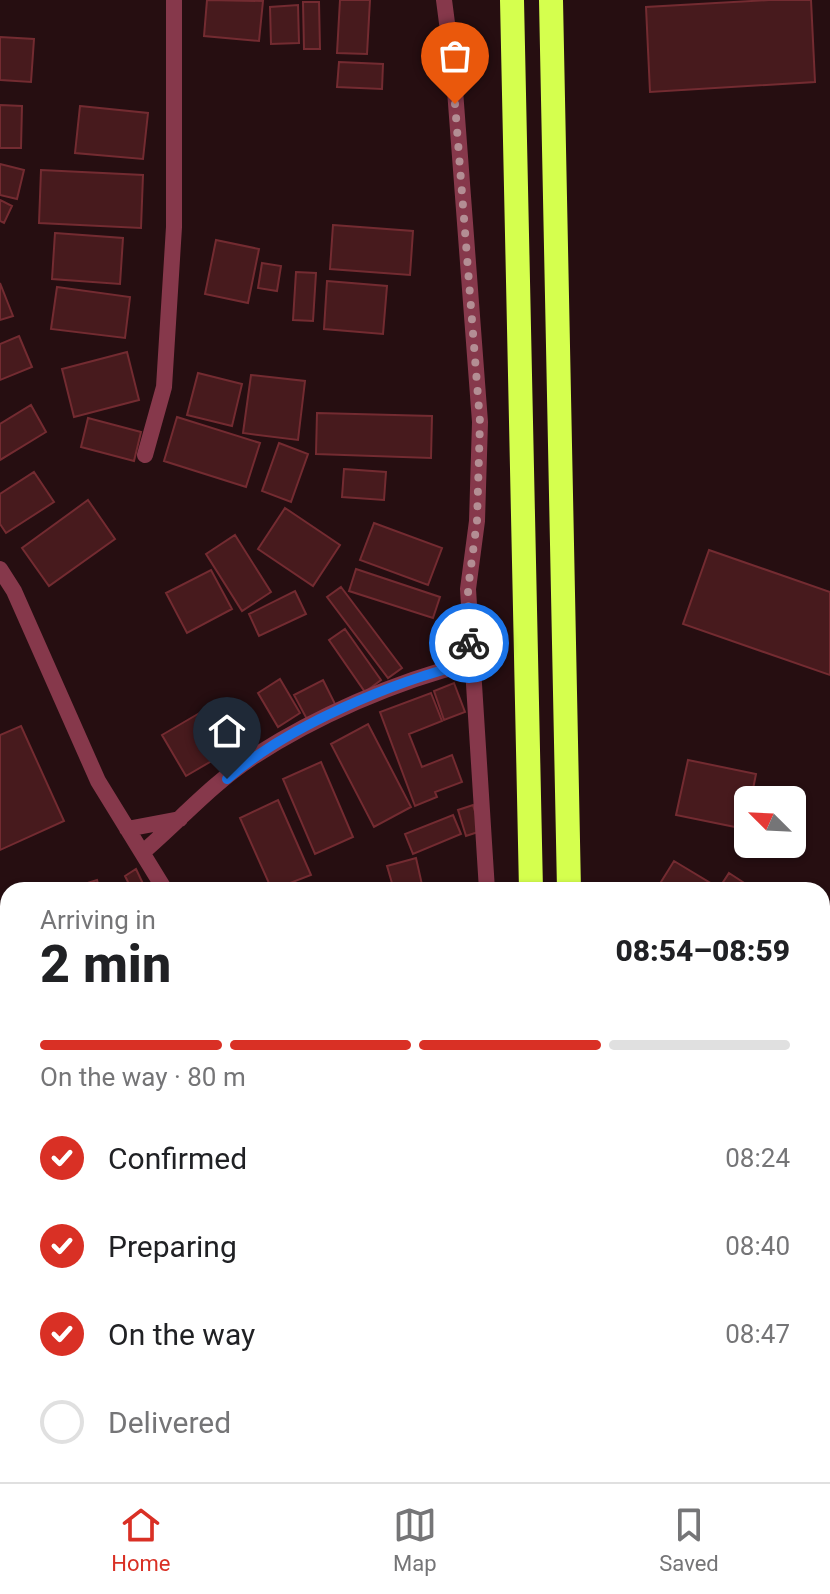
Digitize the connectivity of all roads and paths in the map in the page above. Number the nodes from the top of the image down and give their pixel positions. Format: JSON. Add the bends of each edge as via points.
{"nodes":[{"id":1,"x":174,"y":0,"type":"edge"},
{"id":2,"x":444,"y":0,"type":"edge"},
{"id":3,"x":512,"y":0,"type":"edge"},
{"id":4,"x":551,"y":0,"type":"edge"},
{"id":5,"x":145,"y":455,"type":"dead end"},
{"id":6,"x":0,"y":569,"type":"edge"},
{"id":7,"x":470,"y":663,"type":"junction"},
{"id":8,"x":181,"y":819,"type":"junction"},
{"id":9,"x":127,"y":829,"type":"junction"},
{"id":10,"x":143,"y":852,"type":"junction"},
{"id":11,"x":160,"y":882,"type":"edge"},
{"id":12,"x":486,"y":882,"type":"edge"},
{"id":13,"x":531,"y":882,"type":"edge"},
{"id":14,"x":569,"y":882,"type":"edge"}],
"edges":[{"from":1,"to":5,"type":"street","via":[[174,227],[164,387]]},
{"from":2,"to":7,"type":"street","via":[[480,422],[477,521],[468,589]]},
{"from":3,"to":13,"type":"highway"},
{"from":4,"to":14,"type":"highway"},
{"from":6,"to":9,"type":"street","via":[[98,781]]},
{"from":7,"to":8,"type":"street","via":[[414,677],[354,703],[249,760]]},
{"from":7,"to":12,"type":"street"},
{"from":8,"to":9,"type":"street"},
{"from":8,"to":10,"type":"street"},
{"from":9,"to":10,"type":"street"},
{"from":10,"to":11,"type":"street"}]}
